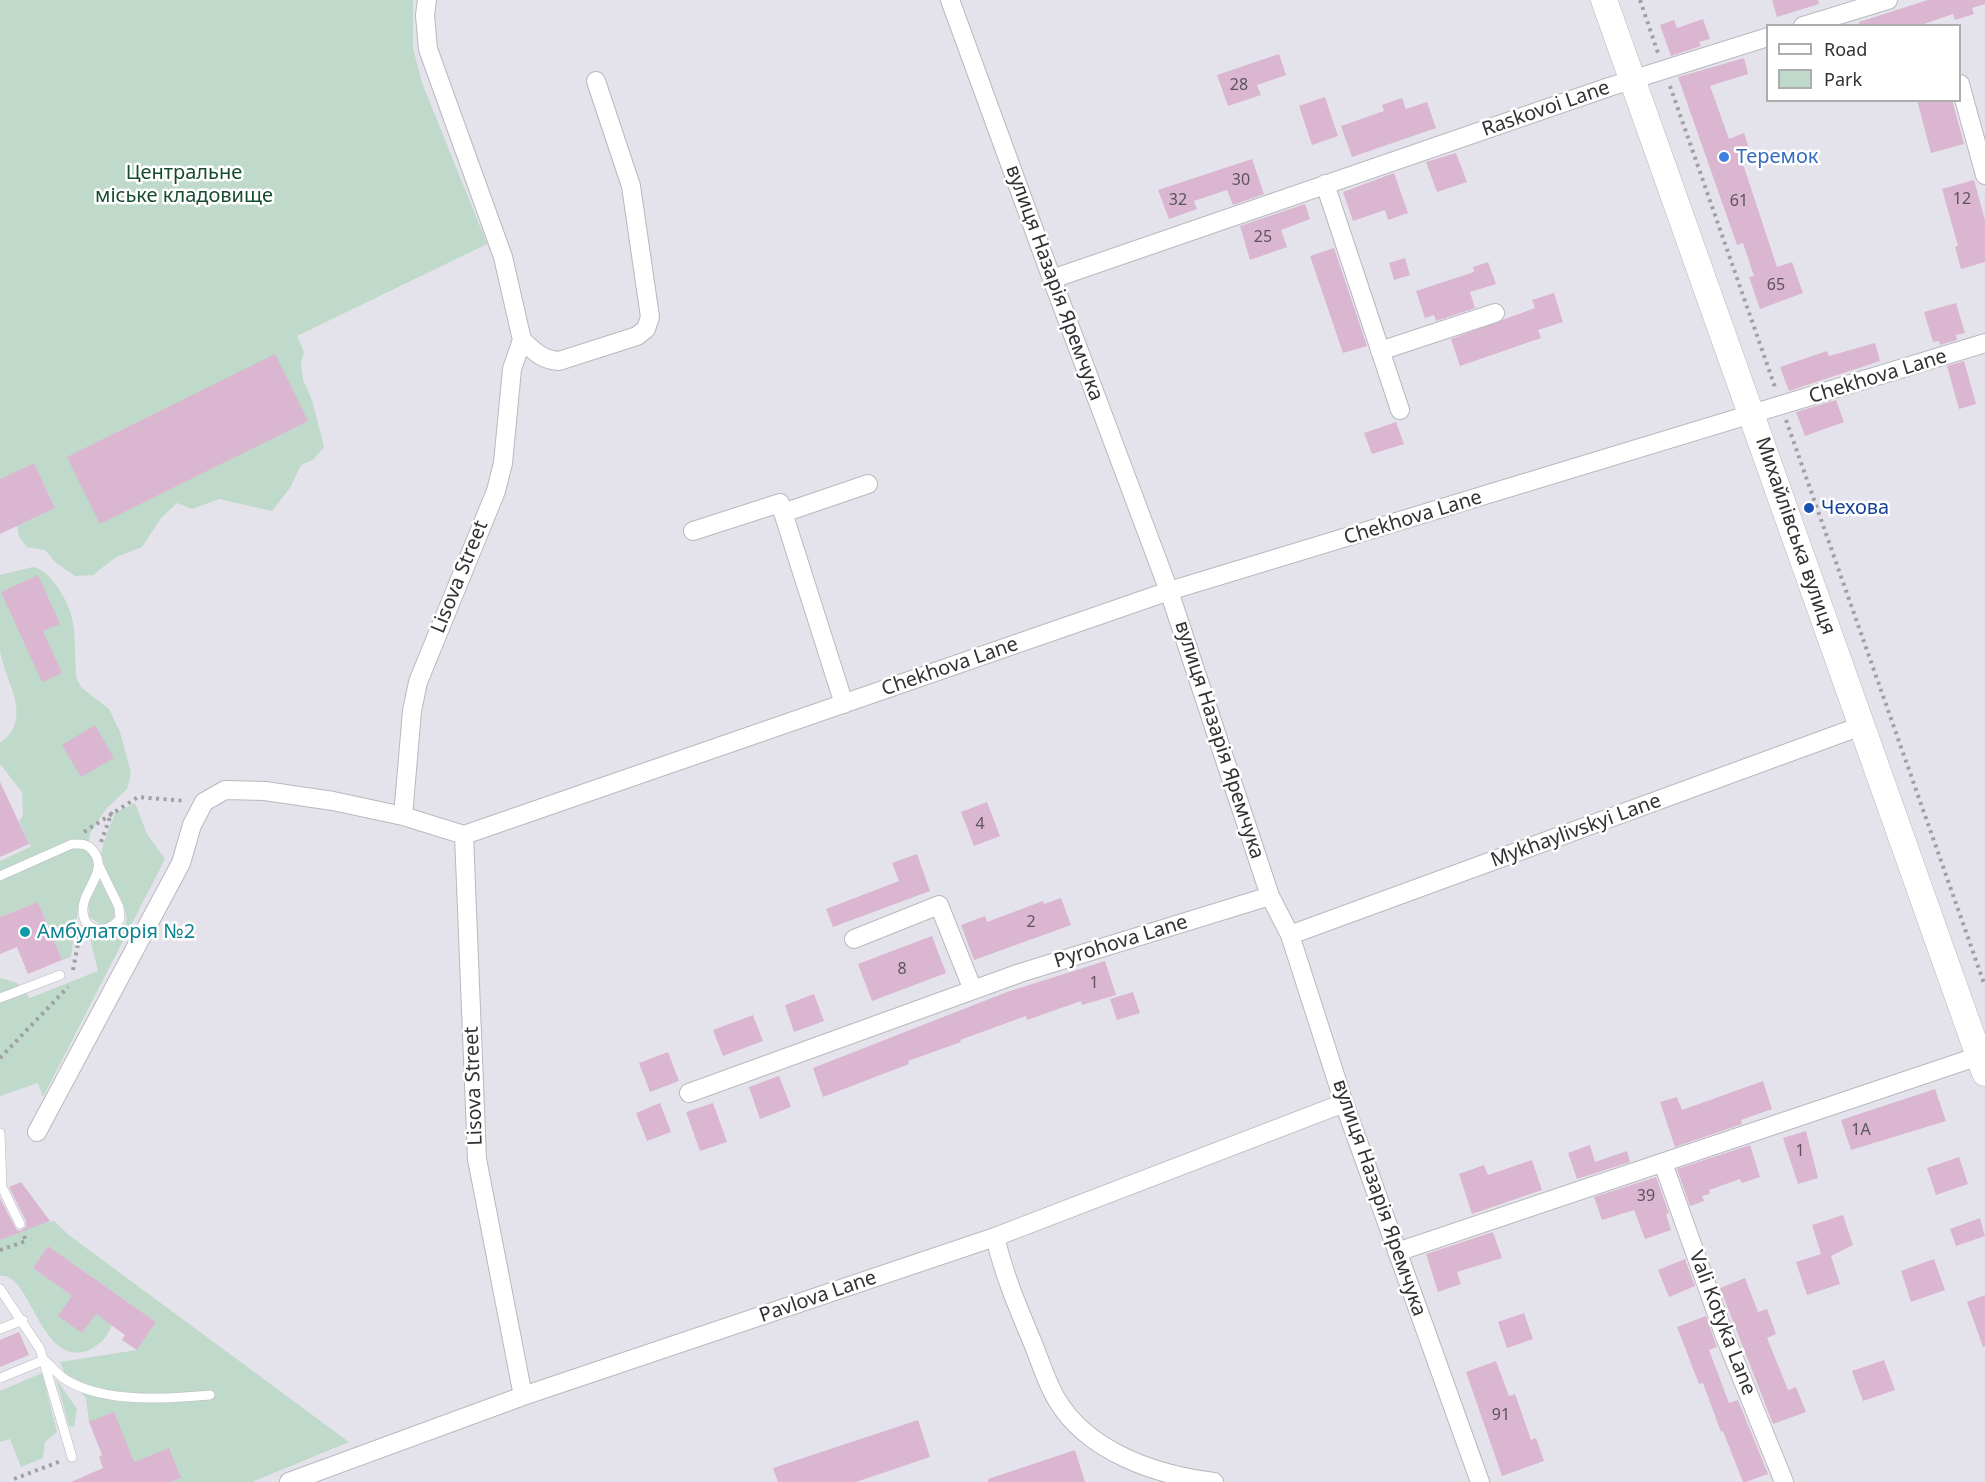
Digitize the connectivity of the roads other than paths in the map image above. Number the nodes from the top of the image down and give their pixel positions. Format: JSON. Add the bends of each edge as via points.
{"nodes":[{"id":1,"x":428,"y":0,"type":"edge"},
{"id":2,"x":950,"y":0,"type":"edge"},
{"id":3,"x":1604,"y":0,"type":"edge"},
{"id":4,"x":1888,"y":0,"type":"edge"},
{"id":5,"x":1843,"y":6,"type":"edge"},
{"id":6,"x":1807,"y":24,"type":"edge"},
{"id":7,"x":1766,"y":37,"type":"edge"},
{"id":8,"x":1633,"y":80,"type":"junction"},
{"id":9,"x":596,"y":81,"type":"dead end"},
{"id":10,"x":1961,"y":91,"type":"edge"},
{"id":11,"x":1985,"y":175,"type":"edge"},
{"id":12,"x":1326,"y":184,"type":"junction"},
{"id":13,"x":1052,"y":279,"type":"junction"},
{"id":14,"x":1495,"y":313,"type":"dead end"},
{"id":15,"x":522,"y":340,"type":"junction"},
{"id":16,"x":1985,"y":343,"type":"edge"},
{"id":17,"x":1380,"y":351,"type":"junction"},
{"id":18,"x":1400,"y":410,"type":"dead end"},
{"id":19,"x":1752,"y":416,"type":"junction"},
{"id":20,"x":868,"y":484,"type":"dead end"},
{"id":21,"x":783,"y":513,"type":"junction"},
{"id":22,"x":693,"y":531,"type":"dead end"},
{"id":23,"x":1169,"y":591,"type":"junction"},
{"id":24,"x":844,"y":704,"type":"junction"},
{"id":25,"x":1862,"y":726,"type":"junction"},
{"id":26,"x":404,"y":816,"type":"junction"},
{"id":27,"x":464,"y":835,"type":"junction"},
{"id":28,"x":99,"y":866,"type":"junction"},
{"id":29,"x":0,"y":876,"type":"edge"},
{"id":30,"x":1270,"y":896,"type":"junction"},
{"id":31,"x":1290,"y":935,"type":"junction"},
{"id":32,"x":854,"y":939,"type":"dead end"},
{"id":33,"x":60,"y":975,"type":"road end"},
{"id":34,"x":973,"y":990,"type":"junction"},
{"id":35,"x":0,"y":998,"type":"edge"},
{"id":36,"x":1982,"y":1064,"type":"edge"},
{"id":37,"x":689,"y":1093,"type":"dead end"},
{"id":38,"x":1344,"y":1103,"type":"junction"},
{"id":39,"x":37,"y":1132,"type":"dead end"},
{"id":40,"x":0,"y":1133,"type":"edge"},
{"id":41,"x":1663,"y":1162,"type":"junction"},
{"id":42,"x":21,"y":1228,"type":"road end"},
{"id":43,"x":995,"y":1237,"type":"junction"},
{"id":44,"x":1397,"y":1252,"type":"junction"},
{"id":45,"x":0,"y":1289,"type":"edge"},
{"id":46,"x":23,"y":1320,"type":"junction"},
{"id":47,"x":0,"y":1329,"type":"edge"},
{"id":48,"x":44,"y":1360,"type":"junction"},
{"id":49,"x":0,"y":1378,"type":"edge"},
{"id":50,"x":210,"y":1395,"type":"dead end"},
{"id":51,"x":523,"y":1396,"type":"junction"},
{"id":52,"x":72,"y":1457,"type":"road end"},
{"id":53,"x":289,"y":1482,"type":"edge"},
{"id":54,"x":1214,"y":1482,"type":"edge"},
{"id":55,"x":1479,"y":1482,"type":"edge"},
{"id":56,"x":1784,"y":1482,"type":"edge"}],
"edges":[{"from":1,"to":15,"type":"street","via":[[428,49],[503,257]]},
{"from":2,"to":13,"type":"street","name":"вулиця Назарія Яремчука"},
{"from":3,"to":8,"type":"main road","name":"Михайлівська вулиця"},
{"from":4,"to":5,"type":"street"},
{"from":5,"to":6,"type":"street"},
{"from":7,"to":8,"type":"street","name":"Raskovoi Lane"},
{"from":8,"to":12,"type":"street","name":"Raskovoi Lane"},
{"from":8,"to":19,"type":"main road","name":"Михайлівська вулиця"},
{"from":9,"to":15,"type":"street","via":[[631,186],[650,317],[646,329],[637,336],[559,361],[538,355]]},
{"from":10,"to":11,"type":"street"},
{"from":12,"to":13,"type":"street","name":"Raskovoi Lane"},
{"from":12,"to":17,"type":"street"},
{"from":13,"to":23,"type":"street","name":"вулиця Назарія Яремчука"},
{"from":14,"to":17,"type":"street"},
{"from":15,"to":26,"type":"street","name":"Lisova Street","via":[[512,369],[503,463],[496,491],[418,682]]},
{"from":16,"to":19,"type":"street","name":"Chekhova Lane"},
{"from":17,"to":18,"type":"street"},
{"from":19,"to":23,"type":"street","name":"Chekhova Lane"},
{"from":19,"to":25,"type":"main road","name":"Михайлівська вулиця"},
{"from":20,"to":21,"type":"street"},
{"from":21,"to":22,"type":"street","via":[[780,503]]},
{"from":21,"to":24,"type":"street"},
{"from":23,"to":24,"type":"street","name":"Chekhova Lane"},
{"from":23,"to":30,"type":"street","name":"вулиця Назарія Яремчука"},
{"from":24,"to":27,"type":"street","name":"Chekhova Lane"},
{"from":25,"to":31,"type":"street","name":"Mykhaylivskyi Lane"},
{"from":25,"to":36,"type":"main road","name":"Михайлівська вулиця"},
{"from":26,"to":27,"type":"street"},
{"from":26,"to":39,"type":"street","via":[[265,791],[225,790],[204,802],[192,825],[181,863]]},
{"from":27,"to":51,"type":"street","name":"Lisova Street","via":[[477,1159]]},
{"from":28,"to":28,"type":"lane","via":[[83,912],[86,922],[103,931],[113,928],[120,919],[114,894]]},
{"from":28,"to":29,"type":"lane","via":[[90,847],[72,844]]},
{"from":30,"to":31,"type":"street","name":"вулиця Назарія Яремчука"},
{"from":30,"to":34,"type":"street","name":"Pyrohova Lane"},
{"from":31,"to":38,"type":"street","name":"вулиця Назарія Яремчука"},
{"from":32,"to":34,"type":"street","via":[[939,905]]},
{"from":33,"to":35,"type":"lane"},
{"from":34,"to":37,"type":"street","name":"Pyrohova Lane"},
{"from":36,"to":41,"type":"street"},
{"from":38,"to":43,"type":"street","name":"Pavlova Lane"},
{"from":38,"to":44,"type":"street","name":"вулиця Назарія Яремчука"},
{"from":40,"to":42,"type":"lane","via":[[2,1187]]},
{"from":41,"to":44,"type":"street"},
{"from":41,"to":56,"type":"street","name":"Vali Kotyka Lane","via":[[1724,1334]]},
{"from":43,"to":51,"type":"street","name":"Pavlova Lane"},
{"from":43,"to":54,"type":"street","via":[[1007,1282],[1057,1400],[1085,1433],[1139,1465]]},
{"from":44,"to":55,"type":"street","name":"вулиця Назарія Яремчука"},
{"from":45,"to":46,"type":"lane"},
{"from":46,"to":47,"type":"lane"},
{"from":46,"to":48,"type":"lane"},
{"from":48,"to":49,"type":"lane"},
{"from":48,"to":50,"type":"lane","via":[[71,1383],[104,1392],[155,1398]]},
{"from":48,"to":52,"type":"lane"},
{"from":51,"to":53,"type":"street","name":"Pavlova Lane"}]}
